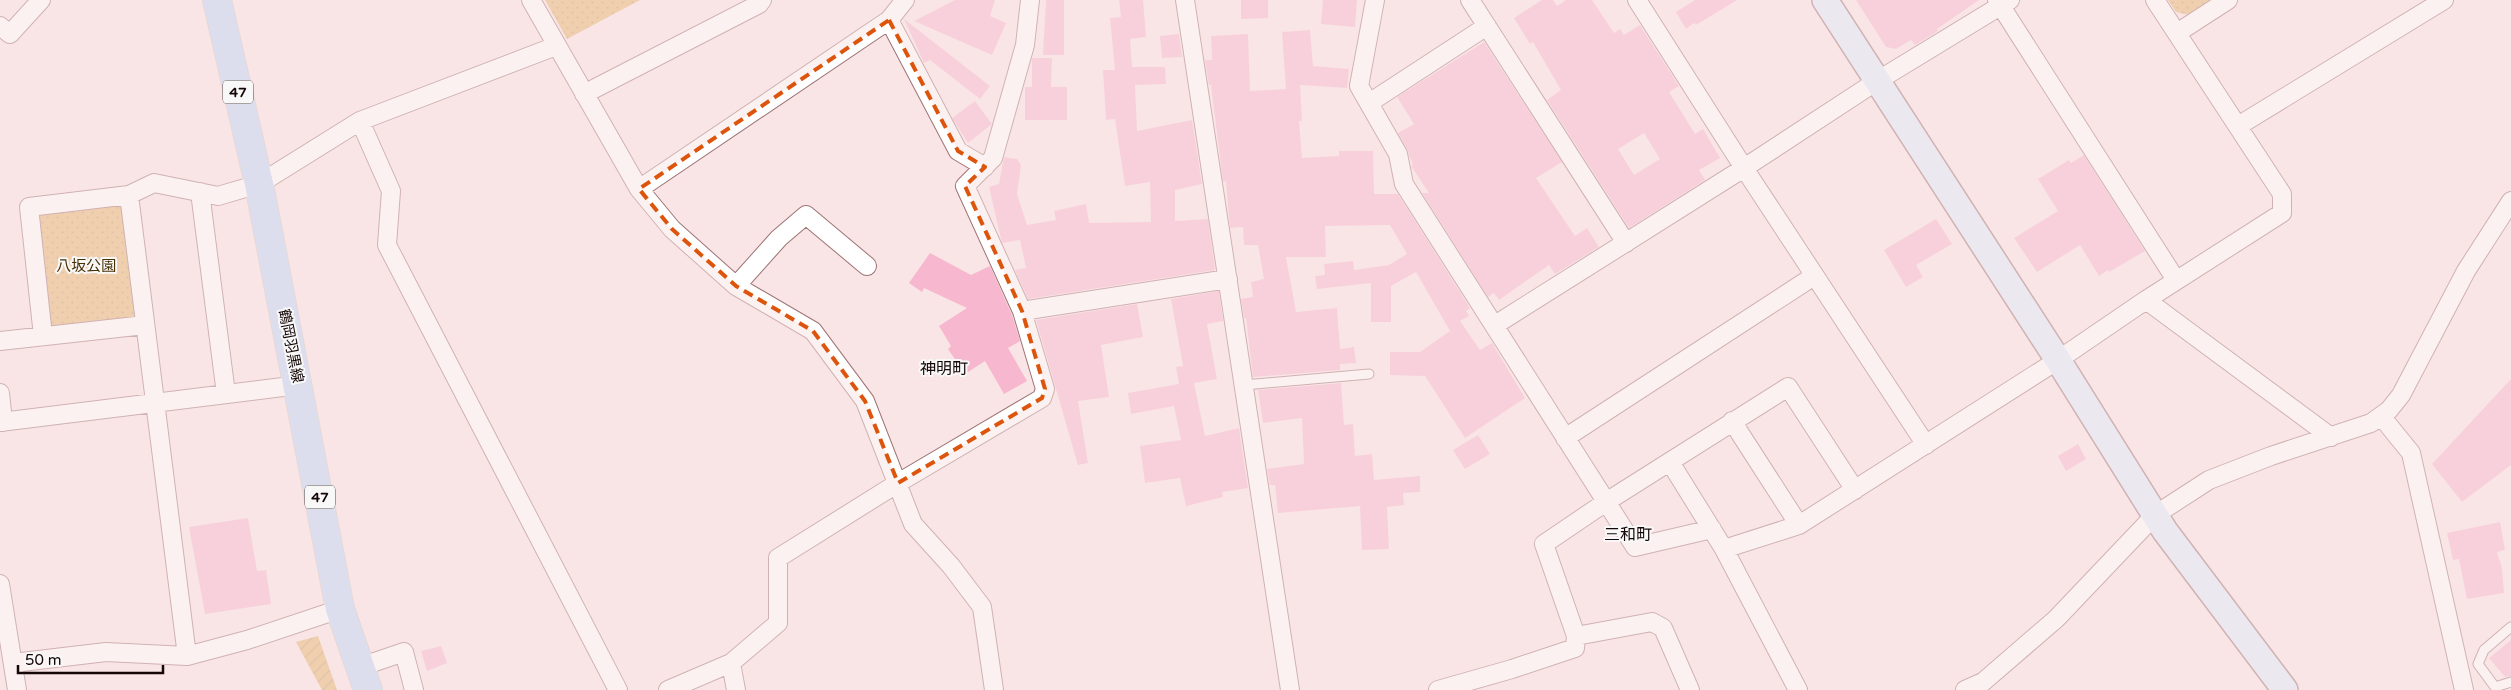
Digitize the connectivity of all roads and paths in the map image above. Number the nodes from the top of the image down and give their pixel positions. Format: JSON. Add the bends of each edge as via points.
{"nodes":[{"id":1,"x":41,"y":0,"type":"edge"},
{"id":2,"x":217,"y":0,"type":"edge"},
{"id":3,"x":531,"y":0,"type":"edge"},
{"id":4,"x":762,"y":0,"type":"edge"},
{"id":5,"x":905,"y":0,"type":"edge"},
{"id":6,"x":1030,"y":0,"type":"edge"},
{"id":7,"x":1186,"y":0,"type":"edge"},
{"id":8,"x":1374,"y":0,"type":"edge"},
{"id":9,"x":1470,"y":0,"type":"edge"},
{"id":10,"x":1637,"y":0,"type":"edge"},
{"id":11,"x":1825,"y":0,"type":"edge"},
{"id":12,"x":2155,"y":0,"type":"edge"},
{"id":13,"x":2228,"y":0,"type":"edge"},
{"id":14,"x":2444,"y":0,"type":"edge"},
{"id":15,"x":2003,"y":2,"type":"edge"},
{"id":16,"x":889,"y":20,"type":"junction"},
{"id":17,"x":0,"y":26,"type":"edge"},
{"id":18,"x":1486,"y":26,"type":"junction"},
{"id":19,"x":2177,"y":33,"type":"junction"},
{"id":20,"x":556,"y":46,"type":"junction"},
{"id":21,"x":1877,"y":80,"type":"junction"},
{"id":22,"x":584,"y":94,"type":"junction"},
{"id":23,"x":1369,"y":103,"type":"junction"},
{"id":24,"x":360,"y":121,"type":"junction"},
{"id":25,"x":2238,"y":126,"type":"junction"},
{"id":26,"x":985,"y":166,"type":"junction"},
{"id":27,"x":1744,"y":168,"type":"junction"},
{"id":28,"x":259,"y":184,"type":"junction"},
{"id":29,"x":639,"y":189,"type":"junction"},
{"id":30,"x":200,"y":192,"type":"junction"},
{"id":31,"x":129,"y":196,"type":"junction"},
{"id":32,"x":2511,"y":202,"type":"edge"},
{"id":33,"x":1626,"y":243,"type":"junction"},
{"id":34,"x":867,"y":266,"type":"dead end"},
{"id":35,"x":1814,"y":276,"type":"junction"},
{"id":36,"x":1228,"y":279,"type":"junction"},
{"id":37,"x":2176,"y":280,"type":"junction"},
{"id":38,"x":736,"y":286,"type":"junction"},
{"id":39,"x":2146,"y":300,"type":"junction"},
{"id":40,"x":1022,"y":311,"type":"junction"},
{"id":41,"x":145,"y":324,"type":"junction"},
{"id":42,"x":1495,"y":325,"type":"junction"},
{"id":43,"x":43,"y":336,"type":"junction"},
{"id":44,"x":0,"y":341,"type":"edge"},
{"id":45,"x":2058,"y":360,"type":"junction"},
{"id":46,"x":1369,"y":374,"type":"dead end"},
{"id":47,"x":299,"y":385,"type":"junction"},
{"id":48,"x":1244,"y":385,"type":"junction"},
{"id":49,"x":0,"y":393,"type":"edge"},
{"id":50,"x":226,"y":394,"type":"junction"},
{"id":51,"x":155,"y":404,"type":"junction"},
{"id":52,"x":2381,"y":416,"type":"junction"},
{"id":53,"x":1732,"y":421,"type":"junction"},
{"id":54,"x":2,"y":422,"type":"edge"},
{"id":55,"x":2331,"y":437,"type":"junction"},
{"id":56,"x":1565,"y":438,"type":"junction"},
{"id":57,"x":1926,"y":445,"type":"junction"},
{"id":58,"x":1670,"y":462,"type":"junction"},
{"id":59,"x":898,"y":483,"type":"junction"},
{"id":60,"x":1855,"y":490,"type":"junction"},
{"id":61,"x":1606,"y":502,"type":"junction"},
{"id":62,"x":2155,"y":515,"type":"junction"},
{"id":63,"x":1799,"y":526,"type":"junction"},
{"id":64,"x":1712,"y":529,"type":"junction"},
{"id":65,"x":1724,"y":549,"type":"junction"},
{"id":66,"x":0,"y":584,"type":"edge"},
{"id":67,"x":340,"y":609,"type":"junction"},
{"id":68,"x":2511,"y":628,"type":"edge"},
{"id":69,"x":1576,"y":636,"type":"junction"},
{"id":70,"x":187,"y":656,"type":"junction"},
{"id":71,"x":13,"y":663,"type":"junction"},
{"id":72,"x":731,"y":663,"type":"junction"},
{"id":73,"x":364,"y":678,"type":"edge"},
{"id":74,"x":2511,"y":682,"type":"edge"},
{"id":75,"x":1984,"y":686,"type":"edge"},
{"id":76,"x":16,"y":690,"type":"edge"},
{"id":77,"x":414,"y":690,"type":"edge"},
{"id":78,"x":618,"y":690,"type":"edge"},
{"id":79,"x":668,"y":690,"type":"edge"},
{"id":80,"x":736,"y":690,"type":"edge"},
{"id":81,"x":994,"y":690,"type":"edge"},
{"id":82,"x":1290,"y":690,"type":"edge"},
{"id":83,"x":1438,"y":690,"type":"edge"},
{"id":84,"x":1690,"y":690,"type":"edge"},
{"id":85,"x":1798,"y":690,"type":"edge"},
{"id":86,"x":1965,"y":690,"type":"edge"},
{"id":87,"x":2285,"y":690,"type":"edge"},
{"id":88,"x":2464,"y":690,"type":"edge"}],
"edges":[{"from":1,"to":17,"type":"street","via":[[10,34]]},
{"from":2,"to":28,"type":"main road","name":"鶴岡羽黒線","number":"47"},
{"from":3,"to":20,"type":"street"},
{"from":4,"to":22,"type":"street"},
{"from":5,"to":16,"type":"street"},
{"from":6,"to":26,"type":"street","via":[[1025,45],[993,158]]},
{"from":7,"to":36,"type":"street"},
{"from":8,"to":23,"type":"street","via":[[1359,86]]},
{"from":9,"to":18,"type":"street"},
{"from":10,"to":27,"type":"street"},
{"from":11,"to":21,"type":"street"},
{"from":12,"to":19,"type":"street"},
{"from":13,"to":19,"type":"street"},
{"from":14,"to":25,"type":"street"},
{"from":15,"to":21,"type":"street"},
{"from":15,"to":37,"type":"street"},
{"from":16,"to":26,"type":"street","via":[[958,151]]},
{"from":16,"to":29,"type":"street"},
{"from":18,"to":23,"type":"street"},
{"from":18,"to":33,"type":"street"},
{"from":19,"to":25,"type":"street"},
{"from":20,"to":22,"type":"street"},
{"from":20,"to":24,"type":"street"},
{"from":21,"to":27,"type":"street"},
{"from":21,"to":45,"type":"street"},
{"from":22,"to":29,"type":"street"},
{"from":23,"to":42,"type":"street","via":[[1398,154],[1404,184]]},
{"from":24,"to":28,"type":"street"},
{"from":24,"to":78,"type":"street","via":[[392,191],[387,245]]},
{"from":25,"to":37,"type":"street","via":[[2282,194],[2282,213]]},
{"from":26,"to":40,"type":"street","via":[[965,186]]},
{"from":27,"to":33,"type":"street"},
{"from":27,"to":35,"type":"street"},
{"from":28,"to":30,"type":"street","via":[[218,196]]},
{"from":28,"to":47,"type":"main road","name":"鶴岡羽黒線","number":"47"},
{"from":29,"to":38,"type":"street","via":[[672,229]]},
{"from":30,"to":31,"type":"street","via":[[154,183]]},
{"from":30,"to":50,"type":"street"},
{"from":31,"to":41,"type":"street"},
{"from":31,"to":43,"type":"street","via":[[29,207]]},
{"from":32,"to":52,"type":"street","via":[[2466,271],[2401,395]]},
{"from":33,"to":42,"type":"street"},
{"from":34,"to":38,"type":"street","via":[[806,216],[780,238]]},
{"from":35,"to":56,"type":"street"},
{"from":35,"to":57,"type":"street"},
{"from":36,"to":40,"type":"street"},
{"from":36,"to":48,"type":"street"},
{"from":37,"to":39,"type":"street"},
{"from":38,"to":59,"type":"street","via":[[812,331],[865,401]]},
{"from":39,"to":45,"type":"street"},
{"from":39,"to":55,"type":"street"},
{"from":40,"to":59,"type":"street","via":[[1045,389],[1042,398]]},
{"from":41,"to":43,"type":"street"},
{"from":41,"to":51,"type":"street"},
{"from":42,"to":56,"type":"street"},
{"from":43,"to":44,"type":"street"},
{"from":45,"to":57,"type":"street"},
{"from":45,"to":62,"type":"street"},
{"from":46,"to":48,"type":"lane"},
{"from":47,"to":50,"type":"street"},
{"from":47,"to":67,"type":"main road","name":"鶴岡羽黒線","number":"47"},
{"from":48,"to":82,"type":"street"},
{"from":49,"to":54,"type":"street"},
{"from":50,"to":51,"type":"street"},
{"from":51,"to":54,"type":"street"},
{"from":51,"to":70,"type":"street"},
{"from":52,"to":55,"type":"street","via":[[2371,423]]},
{"from":52,"to":88,"type":"street","via":[[2411,454]]},
{"from":53,"to":58,"type":"street"},
{"from":53,"to":60,"type":"street","via":[[1788,387]]},
{"from":53,"to":63,"type":"street"},
{"from":55,"to":62,"type":"street","via":[[2209,480]]},
{"from":56,"to":61,"type":"street"},
{"from":57,"to":60,"type":"street"},
{"from":58,"to":61,"type":"street"},
{"from":58,"to":64,"type":"street"},
{"from":59,"to":72,"type":"street","via":[[778,558],[778,623]]},
{"from":59,"to":81,"type":"street","via":[[913,524],[982,607]]},
{"from":60,"to":63,"type":"street"},
{"from":61,"to":64,"type":"street","via":[[1636,548]]},
{"from":61,"to":69,"type":"street","via":[[1544,544]]},
{"from":62,"to":75,"type":"street","via":[[2056,619]]},
{"from":62,"to":87,"type":"street"},
{"from":63,"to":65,"type":"street"},
{"from":64,"to":65,"type":"street"},
{"from":65,"to":85,"type":"street"},
{"from":66,"to":71,"type":"street"},
{"from":67,"to":70,"type":"street"},
{"from":67,"to":73,"type":"main road","name":"鶴岡羽黒線","number":"47"},
{"from":68,"to":74,"type":"lane","via":[[2484,650],[2478,664],[2495,687]]},
{"from":69,"to":83,"type":"street","via":[[1575,648]]},
{"from":69,"to":84,"type":"street","via":[[1652,622],[1663,628]]},
{"from":70,"to":71,"type":"street","via":[[106,652]]},
{"from":71,"to":76,"type":"street"},
{"from":72,"to":79,"type":"street"},
{"from":72,"to":80,"type":"street"},
{"from":73,"to":77,"type":"street","via":[[404,652]]},
{"from":75,"to":86,"type":"street"}]}
